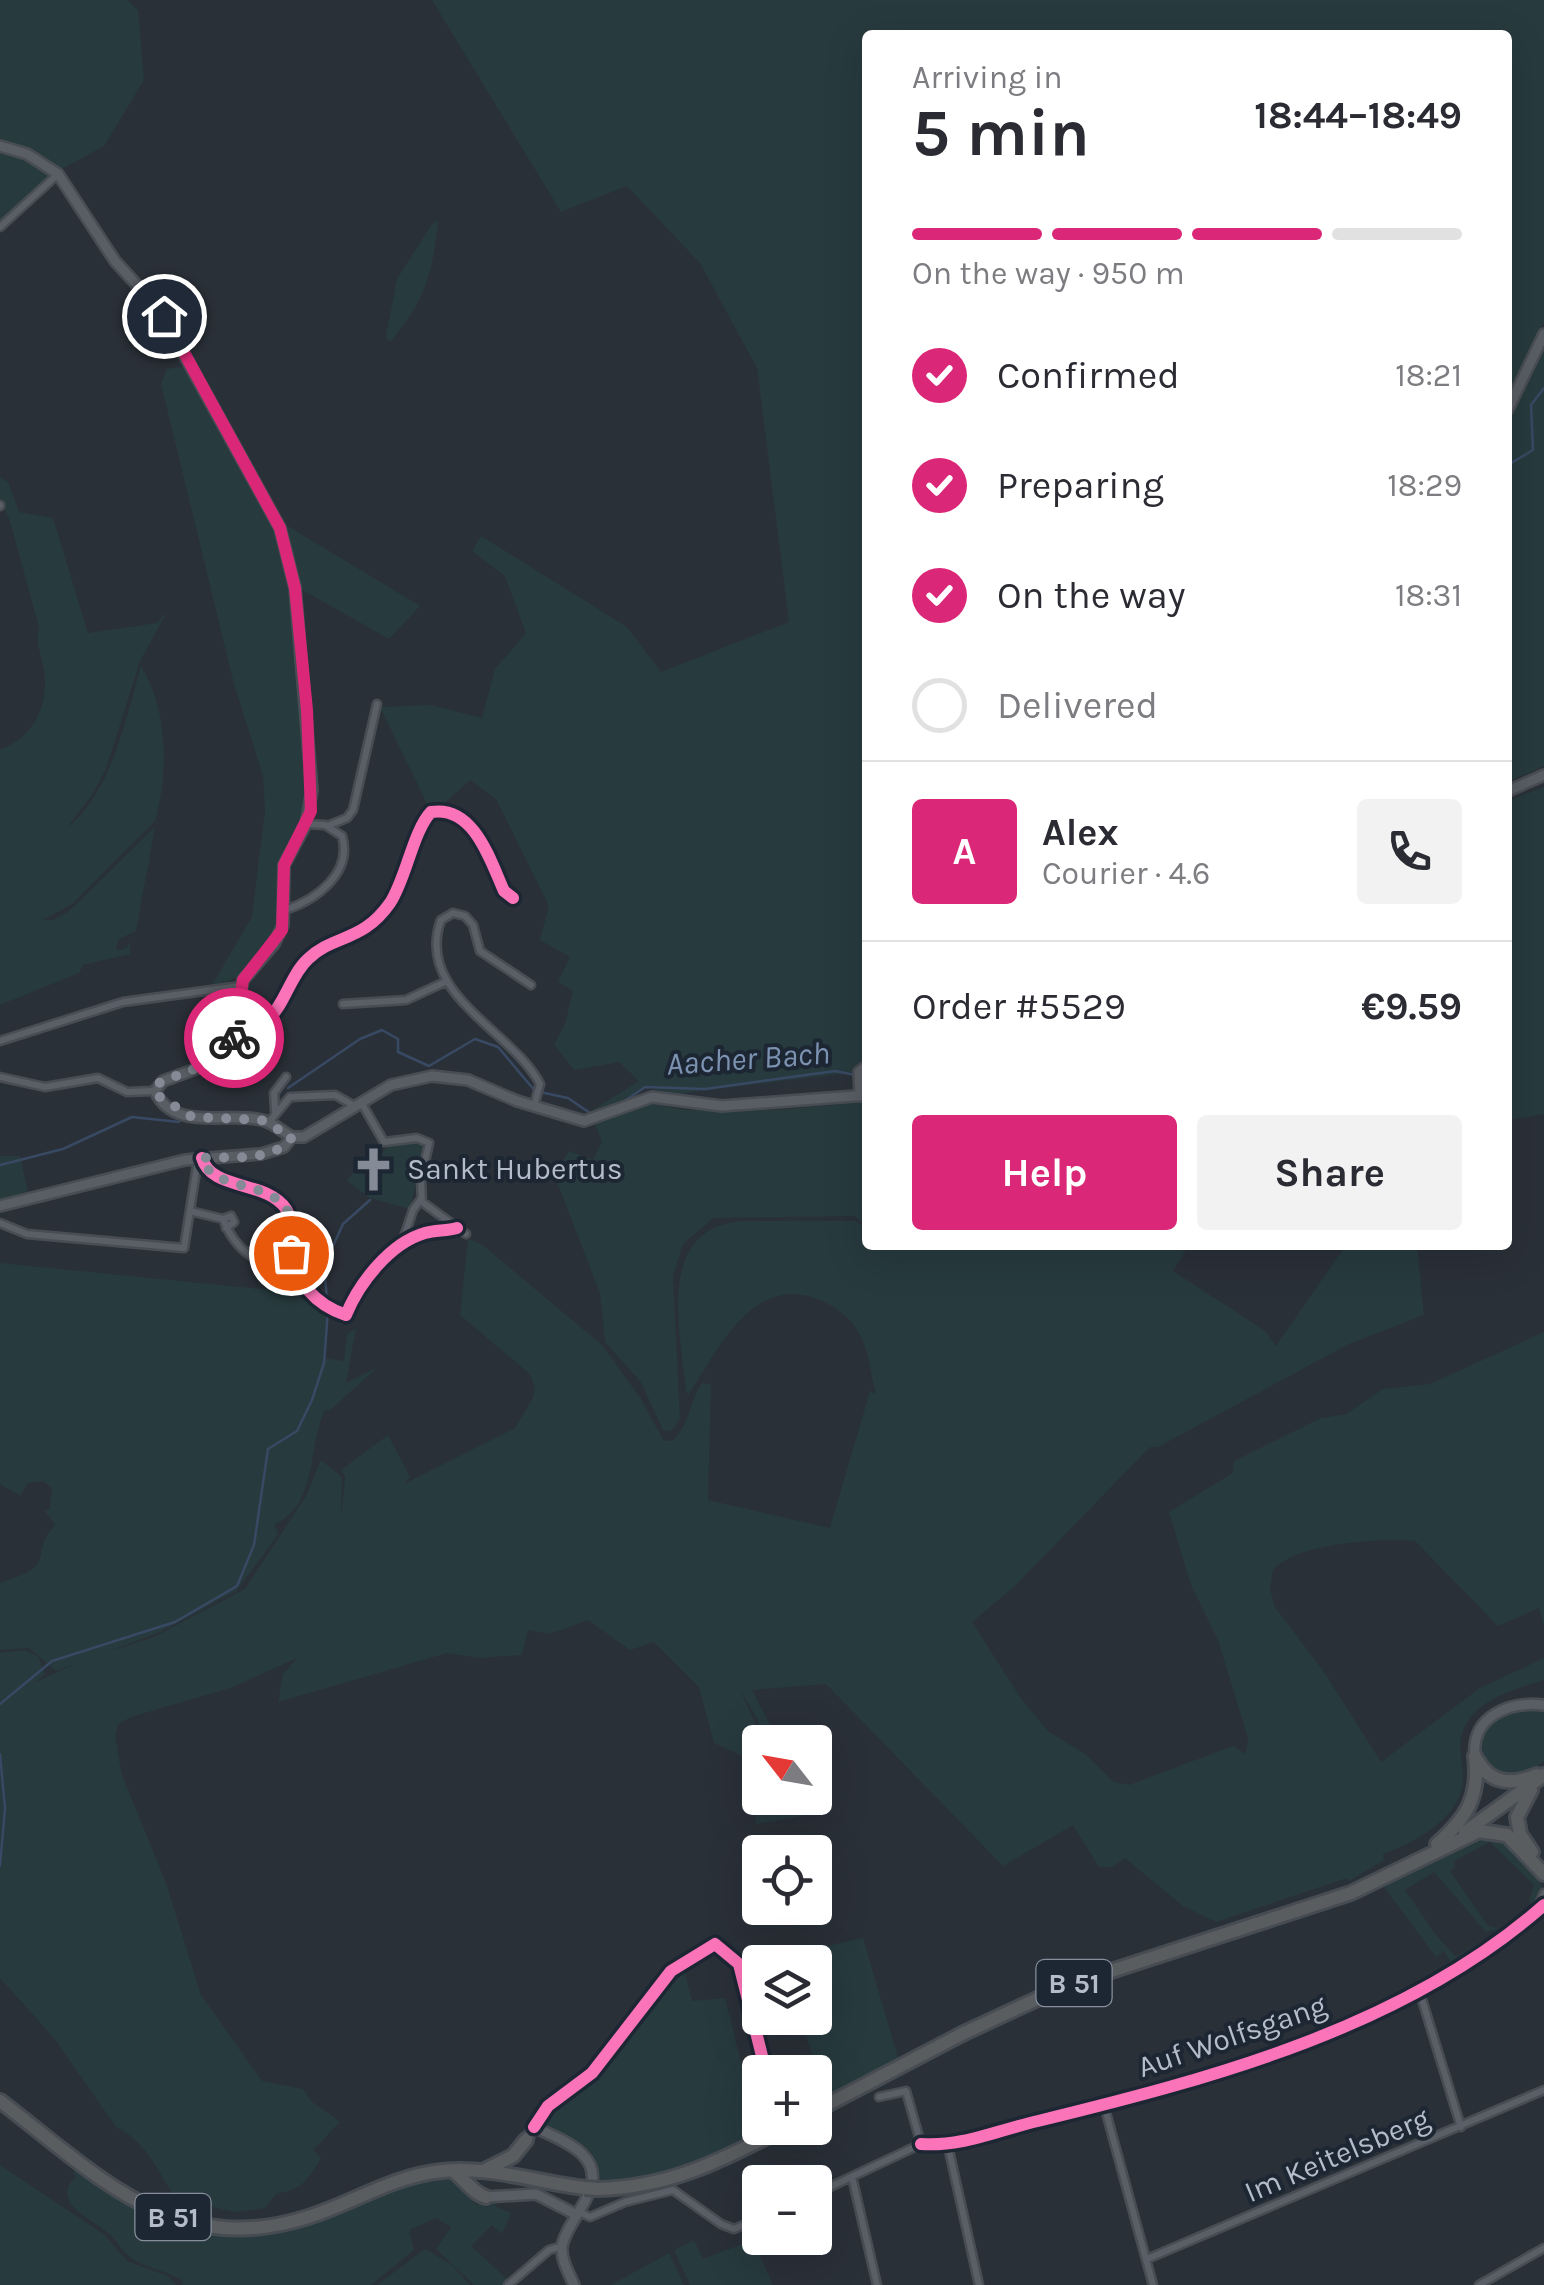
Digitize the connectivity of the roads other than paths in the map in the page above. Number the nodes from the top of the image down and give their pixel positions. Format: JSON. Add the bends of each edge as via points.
{"nodes":[{"id":1,"x":0,"y":146,"type":"edge"},
{"id":2,"x":58,"y":174,"type":"junction"},
{"id":3,"x":0,"y":227,"type":"edge"},
{"id":4,"x":1544,"y":334,"type":"edge"},
{"id":5,"x":1512,"y":401,"type":"edge"},
{"id":6,"x":377,"y":704,"type":"dead end"},
{"id":7,"x":1544,"y":775,"type":"edge"},
{"id":8,"x":1512,"y":789,"type":"edge"},
{"id":9,"x":306,"y":824,"type":"junction"},
{"id":10,"x":327,"y":826,"type":"junction"},
{"id":11,"x":513,"y":898,"type":"dead end"},
{"id":12,"x":284,"y":910,"type":"junction"},
{"id":13,"x":447,"y":981,"type":"junction"},
{"id":14,"x":531,"y":985,"type":"dead end"},
{"id":15,"x":241,"y":986,"type":"junction"},
{"id":16,"x":343,"y":1004,"type":"dead end"},
{"id":17,"x":236,"y":1027,"type":"junction"},
{"id":18,"x":0,"y":1041,"type":"edge"},
{"id":19,"x":286,"y":1076,"type":"dead end"},
{"id":20,"x":0,"y":1078,"type":"edge"},
{"id":21,"x":155,"y":1092,"type":"junction"},
{"id":22,"x":862,"y":1096,"type":"edge"},
{"id":23,"x":350,"y":1100,"type":"junction"},
{"id":24,"x":534,"y":1106,"type":"junction"},
{"id":25,"x":276,"y":1111,"type":"junction"},
{"id":26,"x":268,"y":1122,"type":"junction"},
{"id":27,"x":292,"y":1137,"type":"junction"},
{"id":28,"x":200,"y":1158,"type":"junction"},
{"id":29,"x":421,"y":1199,"type":"junction"},
{"id":30,"x":0,"y":1206,"type":"edge"},
{"id":31,"x":190,"y":1211,"type":"junction"},
{"id":32,"x":0,"y":1223,"type":"edge"},
{"id":33,"x":457,"y":1228,"type":"junction"},
{"id":34,"x":406,"y":1229,"type":"junction"},
{"id":35,"x":466,"y":1234,"type":"dead end"},
{"id":36,"x":412,"y":1238,"type":"junction"},
{"id":37,"x":402,"y":1244,"type":"junction"},
{"id":38,"x":292,"y":1258,"type":"junction"},
{"id":39,"x":1544,"y":1705,"type":"edge"},
{"id":40,"x":1475,"y":1756,"type":"junction"},
{"id":41,"x":1544,"y":1775,"type":"edge"},
{"id":42,"x":1446,"y":1845,"type":"junction"},
{"id":43,"x":1419,"y":1860,"type":"junction"},
{"id":44,"x":1544,"y":1865,"type":"edge"},
{"id":45,"x":1544,"y":1874,"type":"edge"},
{"id":46,"x":1544,"y":1892,"type":"edge"},
{"id":47,"x":1544,"y":1905,"type":"edge"},
{"id":48,"x":1535,"y":1913,"type":"junction"},
{"id":49,"x":1420,"y":1993,"type":"junction"},
{"id":50,"x":762,"y":2055,"type":"edge"},
{"id":51,"x":1544,"y":2090,"type":"edge"},
{"id":52,"x":879,"y":2096,"type":"dead end"},
{"id":53,"x":0,"y":2101,"type":"edge"},
{"id":54,"x":832,"y":2102,"type":"edge"},
{"id":55,"x":1104,"y":2105,"type":"junction"},
{"id":56,"x":534,"y":2126,"type":"junction"},
{"id":57,"x":1461,"y":2127,"type":"junction"},
{"id":58,"x":526,"y":2140,"type":"junction"},
{"id":59,"x":920,"y":2144,"type":"junction"},
{"id":60,"x":748,"y":2145,"type":"edge"},
{"id":61,"x":948,"y":2146,"type":"junction"},
{"id":62,"x":451,"y":2170,"type":"junction"},
{"id":63,"x":490,"y":2171,"type":"junction"},
{"id":64,"x":852,"y":2177,"type":"junction"},
{"id":65,"x":537,"y":2179,"type":"junction"},
{"id":66,"x":832,"y":2186,"type":"edge"},
{"id":67,"x":486,"y":2197,"type":"junction"},
{"id":68,"x":578,"y":2214,"type":"junction"},
{"id":69,"x":742,"y":2225,"type":"edge"},
{"id":70,"x":563,"y":2246,"type":"junction"},
{"id":71,"x":1544,"y":2248,"type":"edge"},
{"id":72,"x":1146,"y":2259,"type":"junction"},
{"id":73,"x":508,"y":2285,"type":"edge"},
{"id":74,"x":574,"y":2285,"type":"edge"},
{"id":75,"x":878,"y":2285,"type":"edge"},
{"id":76,"x":979,"y":2285,"type":"edge"},
{"id":77,"x":1153,"y":2285,"type":"edge"},
{"id":78,"x":1478,"y":2285,"type":"edge"}],
"edges":[{"from":1,"to":2,"type":"main road"},
{"from":2,"to":3,"type":"street"},
{"from":2,"to":9,"type":"main road","via":[[115,261],[166,319],[280,528],[295,588],[307,710],[312,790]]},
{"from":4,"to":5,"type":"main road"},
{"from":6,"to":10,"type":"street","via":[[354,810]]},
{"from":7,"to":8,"type":"main road"},
{"from":9,"to":10,"type":"street"},
{"from":9,"to":12,"type":"main road","via":[[284,865]]},
{"from":10,"to":12,"type":"street","via":[[344,840],[339,871],[320,892]]},
{"from":11,"to":17,"type":"street","via":[[469,824],[449,812],[431,812],[394,896],[377,918],[309,958],[272,1016],[252,1028]]},
{"from":12,"to":15,"type":"main road","via":[[278,937]]},
{"from":13,"to":14,"type":"street","via":[[438,930],[445,916],[458,913],[472,922],[482,953]]},
{"from":13,"to":16,"type":"street","via":[[406,1000]]},
{"from":13,"to":24,"type":"street","via":[[470,1013],[520,1054],[538,1081]]},
{"from":15,"to":17,"type":"main road"},
{"from":15,"to":18,"type":"street","via":[[122,1002]]},
{"from":17,"to":21,"type":"main road","via":[[222,1058],[166,1079]]},
{"from":19,"to":25,"type":"street","via":[[274,1093]]},
{"from":20,"to":21,"type":"street","via":[[46,1088],[98,1078],[127,1092]]},
{"from":21,"to":26,"type":"main road","via":[[192,1117]]},
{"from":22,"to":24,"type":"main road","via":[[722,1106],[652,1097],[587,1121]]},
{"from":23,"to":24,"type":"main road","via":[[400,1082],[449,1076]]},
{"from":23,"to":25,"type":"street","via":[[290,1097]]},
{"from":23,"to":27,"type":"main road","via":[[304,1137]]},
{"from":23,"to":29,"type":"street","via":[[383,1142],[416,1138],[430,1144]]},
{"from":25,"to":26,"type":"street"},
{"from":26,"to":27,"type":"main road"},
{"from":27,"to":28,"type":"main road","via":[[255,1156]]},
{"from":28,"to":30,"type":"main road"},
{"from":28,"to":31,"type":"street"},
{"from":28,"to":38,"type":"street","via":[[213,1174],[281,1203],[290,1218]]},
{"from":29,"to":33,"type":"street"},
{"from":29,"to":34,"type":"street"},
{"from":31,"to":32,"type":"street","via":[[184,1248],[28,1234]]},
{"from":31,"to":38,"type":"street","via":[[223,1219],[250,1256]]},
{"from":33,"to":35,"type":"street"},
{"from":33,"to":36,"type":"street"},
{"from":34,"to":36,"type":"street"},
{"from":34,"to":37,"type":"street"},
{"from":36,"to":37,"type":"street"},
{"from":37,"to":38,"type":"street","via":[[366,1279],[346,1314],[310,1295]]},
{"from":39,"to":40,"type":"main road","via":[[1519,1704],[1488,1717],[1477,1731]]},
{"from":40,"to":41,"type":"highway","via":[[1501,1781]]},
{"from":40,"to":43,"type":"highway","via":[[1475,1792],[1465,1818]]},
{"from":41,"to":42,"type":"highway","number":"B 51"},
{"from":41,"to":44,"type":"highway","via":[[1517,1817],[1520,1834]]},
{"from":42,"to":43,"type":"highway","number":"B 51"},
{"from":42,"to":45,"type":"highway","via":[[1479,1831],[1499,1832]]},
{"from":43,"to":54,"type":"highway","number":"B 51","via":[[1288,1917],[1065,1986]]},
{"from":46,"to":48,"type":"street"},
{"from":47,"to":48,"type":"street","name":"Auf Wolfsgang"},
{"from":48,"to":49,"type":"street","name":"Auf Wolfsgang"},
{"from":49,"to":55,"type":"street","name":"Auf Wolfsgang","via":[[1236,2066]]},
{"from":49,"to":57,"type":"street"},
{"from":50,"to":56,"type":"street","via":[[739,1964],[715,1944],[671,1972],[592,2073],[548,2106]]},
{"from":51,"to":57,"type":"street","name":"Im Keitelsberg"},
{"from":52,"to":59,"type":"street","via":[[906,2091]]},
{"from":53,"to":62,"type":"highway","number":"B 51","via":[[114,2191],[201,2224],[289,2223],[408,2177]]},
{"from":55,"to":61,"type":"street","name":"Auf Wolfsgang"},
{"from":55,"to":72,"type":"street"},
{"from":56,"to":58,"type":"main road"},
{"from":56,"to":68,"type":"main road","via":[[586,2159],[591,2190]]},
{"from":57,"to":72,"type":"street","name":"Im Keitelsberg"},
{"from":58,"to":63,"type":"highway"},
{"from":58,"to":65,"type":"highway","via":[[523,2160]]},
{"from":59,"to":61,"type":"street","name":"Auf Wolfsgang"},
{"from":59,"to":64,"type":"street"},
{"from":60,"to":65,"type":"highway","number":"B 51","via":[[654,2184],[591,2188]]},
{"from":61,"to":76,"type":"street"},
{"from":62,"to":63,"type":"highway","number":"B 51"},
{"from":62,"to":67,"type":"highway"},
{"from":63,"to":65,"type":"highway","number":"B 51"},
{"from":63,"to":67,"type":"highway","via":[[480,2185]]},
{"from":64,"to":66,"type":"street"},
{"from":64,"to":75,"type":"street"},
{"from":67,"to":68,"type":"main road","via":[[536,2194]]},
{"from":68,"to":69,"type":"street","via":[[593,2216],[673,2190],[721,2224]]},
{"from":68,"to":70,"type":"main road"},
{"from":70,"to":73,"type":"street"},
{"from":70,"to":74,"type":"main road"},
{"from":71,"to":78,"type":"street"},
{"from":72,"to":77,"type":"street"}]}
